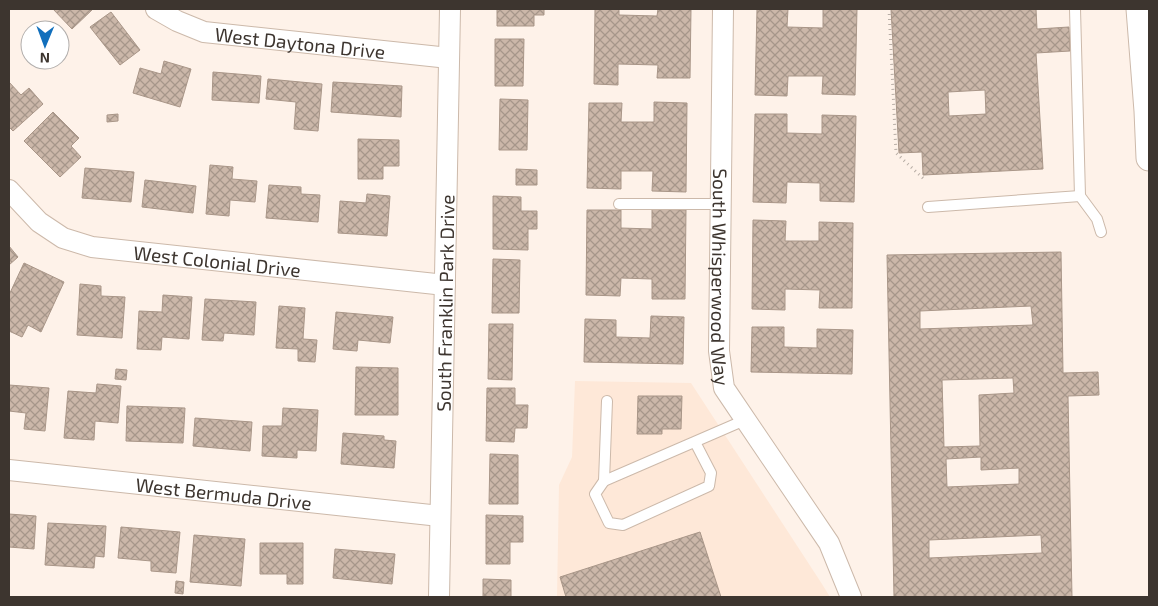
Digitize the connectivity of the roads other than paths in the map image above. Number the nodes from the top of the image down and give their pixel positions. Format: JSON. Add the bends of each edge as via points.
{"nodes":[{"id":1,"x":156,"y":9,"type":"edge"},
{"id":2,"x":450,"y":9,"type":"edge"},
{"id":3,"x":723,"y":9,"type":"edge"},
{"id":4,"x":1075,"y":9,"type":"edge"},
{"id":5,"x":1139,"y":9,"type":"edge"},
{"id":6,"x":449,"y":58,"type":"junction"},
{"id":7,"x":1149,"y":158,"type":"edge"},
{"id":8,"x":9,"y":190,"type":"edge"},
{"id":9,"x":1080,"y":196,"type":"junction"},
{"id":10,"x":619,"y":204,"type":"dead end"},
{"id":11,"x":721,"y":204,"type":"junction"},
{"id":12,"x":928,"y":207,"type":"dead end"},
{"id":13,"x":1100,"y":232,"type":"dead end"},
{"id":14,"x":445,"y":285,"type":"junction"},
{"id":15,"x":607,"y":401,"type":"dead end"},
{"id":16,"x":746,"y":420,"type":"junction"},
{"id":17,"x":695,"y":442,"type":"junction"},
{"id":18,"x":9,"y":470,"type":"edge"},
{"id":19,"x":604,"y":481,"type":"junction"},
{"id":20,"x":440,"y":516,"type":"junction"},
{"id":21,"x":439,"y":597,"type":"edge"},
{"id":22,"x":851,"y":597,"type":"edge"}],
"edges":[{"from":1,"to":6,"type":"street","name":"West Daytona Drive","via":[[204,32]]},
{"from":2,"to":6,"type":"street","name":"South Franklin Park Drive"},
{"from":3,"to":11,"type":"street","name":"South Whisperwood Way"},
{"from":4,"to":9,"type":"lane"},
{"from":5,"to":7,"type":"street"},
{"from":6,"to":14,"type":"street","name":"South Franklin Park Drive"},
{"from":8,"to":14,"type":"street","name":"West Colonial Drive","via":[[39,222],[63,238],[92,247]]},
{"from":9,"to":12,"type":"lane"},
{"from":9,"to":13,"type":"lane","via":[[1097,218]]},
{"from":10,"to":11,"type":"lane"},
{"from":11,"to":16,"type":"street","name":"South Whisperwood Way","via":[[719,351],[724,388]]},
{"from":14,"to":20,"type":"street","name":"South Franklin Park Drive"},
{"from":15,"to":19,"type":"lane"},
{"from":16,"to":17,"type":"lane"},
{"from":16,"to":22,"type":"street","name":"South Whisperwood Way","via":[[829,542]]},
{"from":17,"to":19,"type":"lane"},
{"from":17,"to":19,"type":"lane","via":[[711,473],[709,486],[623,525],[609,523],[594,494]]},
{"from":18,"to":20,"type":"street","name":"West Bermuda Drive"},
{"from":20,"to":21,"type":"street","name":"South Franklin Park Drive"}]}
